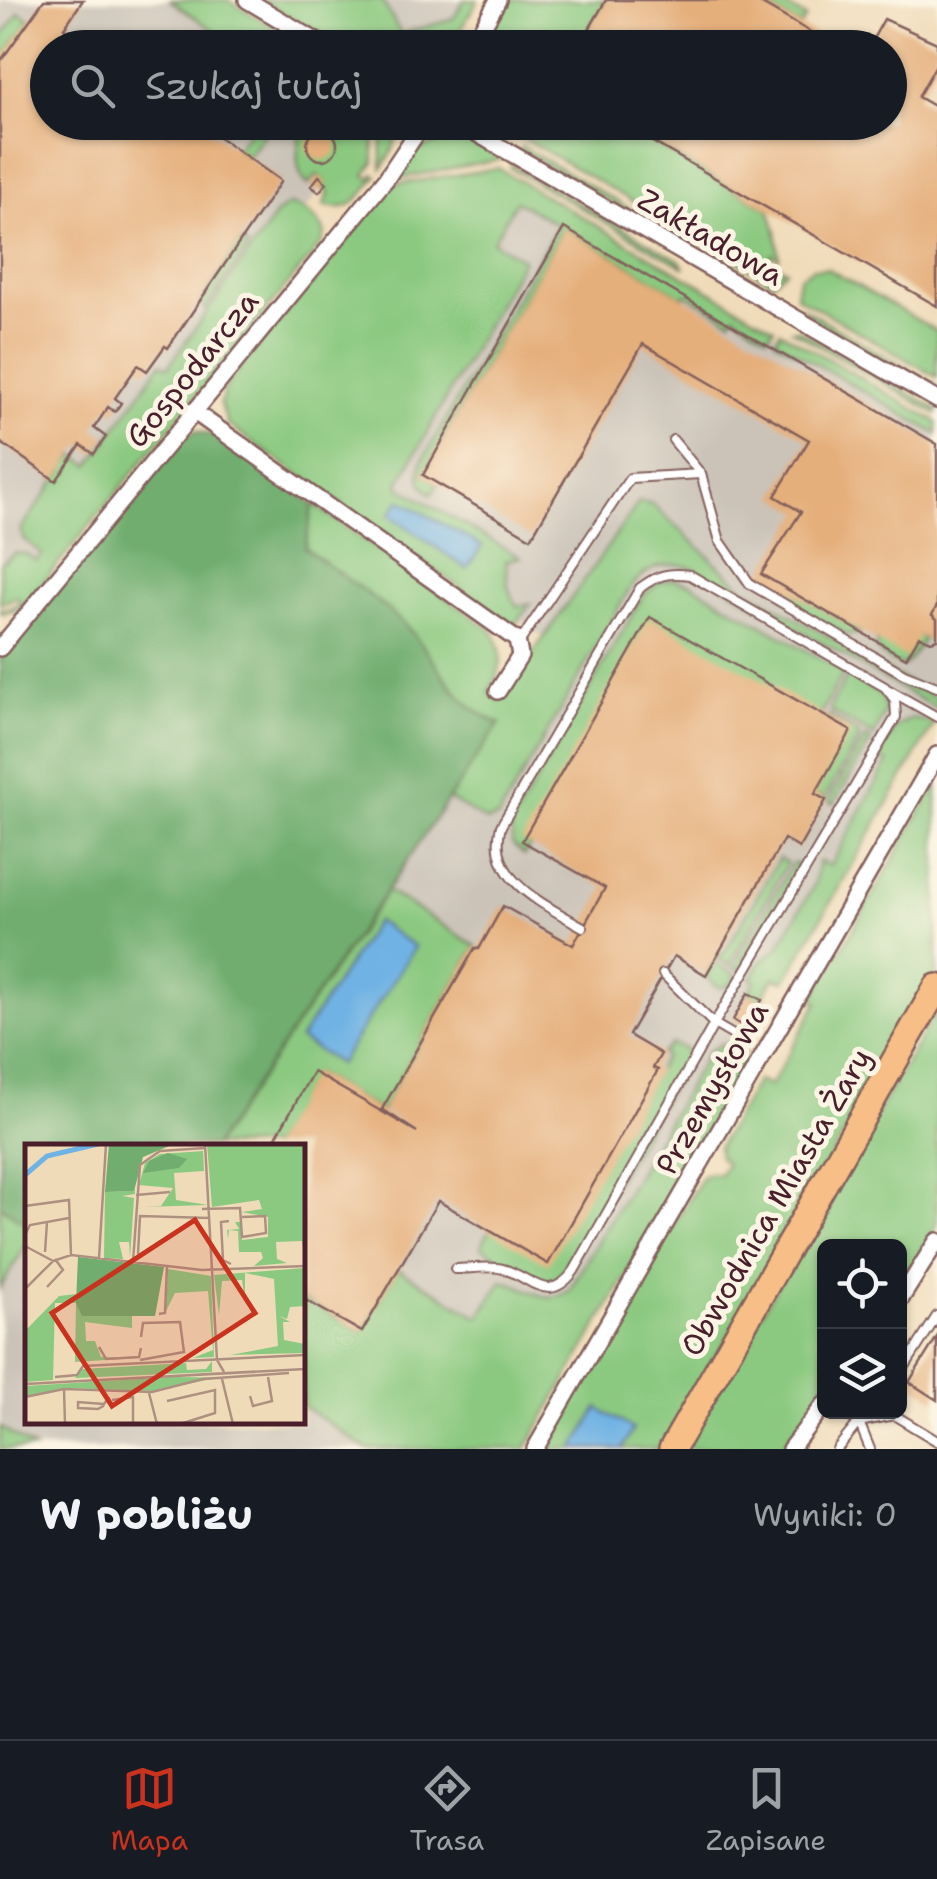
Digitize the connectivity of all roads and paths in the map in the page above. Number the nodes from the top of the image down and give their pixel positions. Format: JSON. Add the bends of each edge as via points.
{"nodes":[{"id":1,"x":247,"y":0,"type":"edge"},
{"id":2,"x":498,"y":0,"type":"edge"},
{"id":3,"x":298,"y":30,"type":"edge"},
{"id":4,"x":481,"y":30,"type":"edge"},
{"id":5,"x":412,"y":140,"type":"edge"},
{"id":6,"x":488,"y":140,"type":"edge"},
{"id":7,"x":937,"y":400,"type":"edge"},
{"id":8,"x":193,"y":411,"type":"junction"},
{"id":9,"x":673,"y":440,"type":"dead end"},
{"id":10,"x":700,"y":474,"type":"junction"},
{"id":11,"x":6,"y":630,"type":"edge"},
{"id":12,"x":519,"y":643,"type":"junction"},
{"id":13,"x":0,"y":648,"type":"edge"},
{"id":14,"x":885,"y":687,"type":"junction"},
{"id":15,"x":937,"y":687,"type":"edge"},
{"id":16,"x":498,"y":691,"type":"dead end"},
{"id":17,"x":937,"y":716,"type":"edge"},
{"id":18,"x":937,"y":754,"type":"edge"},
{"id":19,"x":583,"y":927,"type":"dead end"},
{"id":20,"x":664,"y":974,"type":"dead end"},
{"id":21,"x":937,"y":987,"type":"edge"},
{"id":22,"x":714,"y":1024,"type":"junction"},
{"id":23,"x":738,"y":1038,"type":"dead end"},
{"id":24,"x":937,"y":1241,"type":"edge"},
{"id":25,"x":455,"y":1269,"type":"dead end"},
{"id":26,"x":907,"y":1289,"type":"edge"},
{"id":27,"x":937,"y":1316,"type":"edge"},
{"id":28,"x":907,"y":1363,"type":"edge"},
{"id":29,"x":817,"y":1413,"type":"edge"},
{"id":30,"x":854,"y":1419,"type":"edge"},
{"id":31,"x":872,"y":1419,"type":"edge"},
{"id":32,"x":902,"y":1419,"type":"edge"},
{"id":33,"x":859,"y":1422,"type":"junction"},
{"id":34,"x":937,"y":1440,"type":"edge"},
{"id":35,"x":535,"y":1449,"type":"edge"},
{"id":36,"x":672,"y":1449,"type":"edge"},
{"id":37,"x":790,"y":1449,"type":"edge"},
{"id":38,"x":837,"y":1449,"type":"edge"},
{"id":39,"x":870,"y":1449,"type":"edge"}],
"edges":[{"from":1,"to":3,"type":"street"},
{"from":2,"to":4,"type":"street"},
{"from":5,"to":8,"type":"street","name":"Gospodarcza"},
{"from":6,"to":7,"type":"street","name":"Zakładowa"},
{"from":8,"to":11,"type":"street","name":"Gospodarcza"},
{"from":8,"to":12,"type":"street"},
{"from":9,"to":10,"type":"lane"},
{"from":10,"to":12,"type":"lane","via":[[630,478]]},
{"from":10,"to":15,"type":"lane","via":[[720,540],[750,584]]},
{"from":11,"to":13,"type":"street","name":"Gospodarcza"},
{"from":12,"to":16,"type":"street","via":[[520,656]]},
{"from":14,"to":17,"type":"lane"},
{"from":14,"to":19,"type":"lane","via":[[690,575],[655,576],[640,588],[496,842],[512,880]]},
{"from":14,"to":22,"type":"lane","via":[[895,700],[896,718]]},
{"from":18,"to":35,"type":"street","name":"Przemysłowa"},
{"from":20,"to":22,"type":"lane"},
{"from":21,"to":36,"type":"main road","name":"Obwodnica Miasta Żary"},
{"from":22,"to":23,"type":"lane"},
{"from":22,"to":25,"type":"lane","via":[[565,1283],[536,1286],[502,1268]]},
{"from":24,"to":26,"type":"street"},
{"from":27,"to":28,"type":"lane"},
{"from":29,"to":37,"type":"street"},
{"from":30,"to":33,"type":"lane"},
{"from":31,"to":33,"type":"lane"},
{"from":32,"to":34,"type":"lane"},
{"from":33,"to":38,"type":"lane"},
{"from":33,"to":39,"type":"lane"}]}
